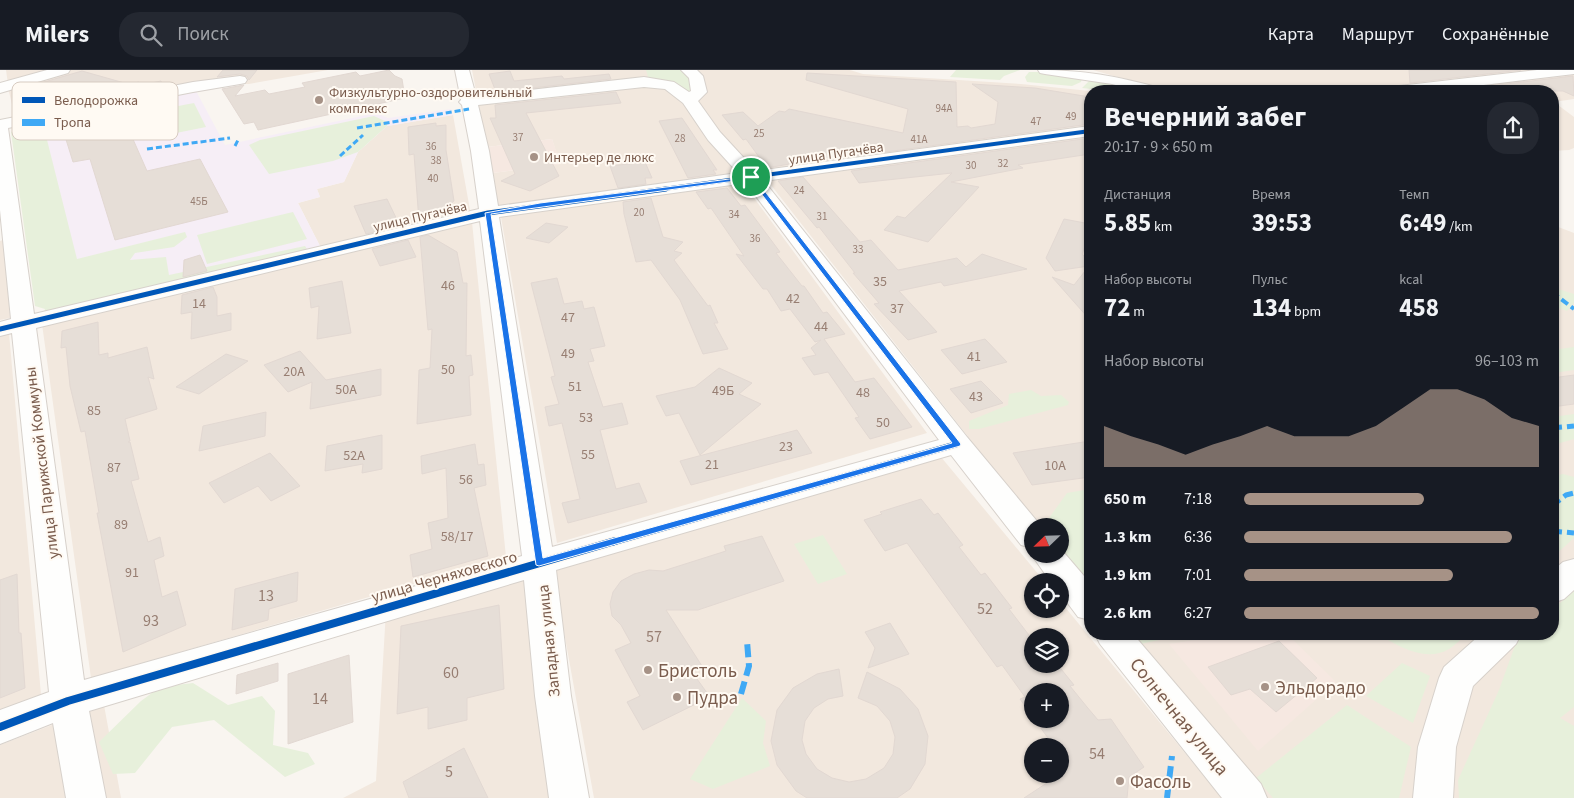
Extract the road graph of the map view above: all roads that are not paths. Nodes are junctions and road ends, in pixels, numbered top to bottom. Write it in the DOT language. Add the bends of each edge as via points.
graph roads {
  1 [pos="63,70"];
  2 [pos="462,70"];
  3 [pos="688,70"];
  4 [pos="1045,70"];
  5 [pos="1574,70"];
  6 [pos="1411,73"];
  7 [pos="643,76"];
  8 [pos="240,80"];
  9 [pos="21,82"];
  10 [pos="1132,85"];
  11 [pos="1438,85"];
  12 [pos="1474,85"];
  13 [pos="178,90"];
  14 [pos="689,100"];
  15 [pos="467,102"];
  16 [pos="0,126"];
  17 [pos="1084,132"];
  18 [pos="751,177"];
  19 [pos="488,213"];
  20 [pos="12,326"];
  21 [pos="957,444"];
  22 [pos="1024,526"];
  23 [pos="539,563"];
  24 [pos="1054,563"];
  25 [pos="1574,571"];
  26 [pos="1559,584"];
  27 [pos="1084,599"];
  28 [pos="1117,640"];
  29 [pos="1498,640"];
  30 [pos="68,701"];
  31 [pos="0,727"];
  32 [pos="86,798"];
  33 [pos="569,798"];
  34 [pos="1247,798"];
  35 [pos="1433,798"];
  1 -- 9 [label="street"];
  2 -- 15 [label="street, Западная улица"];
  3 -- 14 [label="street" via="696,76 700,92"];
  4 -- 10 [label="street"];
  5 -- 12 [label="street"];
  6 -- 11 [label="street"];
  7 -- 14 [label="street" via="669,85"];
  7 -- 15 [label="street"];
  8 -- 13 [label="street"];
  14 -- 18 [label="street" via="714,136"];
  15 -- 19 [label="street, Западная улица" via="480,151"];
  16 -- 20 [label="street, улица Парижской Коммуны"];
  17 -- 18 [label="street, улица Пугачёва"];
  18 -- 19 [label="street, улица Пугачёва"];
  18 -- 21 [label="street"];
  19 -- 20 [label="street, улица Пугачёва"];
  19 -- 23 [label="street, Западная улица"];
  20 -- 30 [label="street, улица Парижской Коммуны"];
  21 -- 22 [label="street"];
  21 -- 23 [label="street, улица Черняховского"];
  23 -- 30 [label="street, улица Черняховского"];
  23 -- 33 [label="street, Западная улица" via="553,696"];
  24 -- 27 [label="street"];
  25 -- 26 [label="street"];
  28 -- 34 [label="street, Солнечная улица"];
  29 -- 35 [label="street" via="1457,678 1437,747"];
  30 -- 31 [label="street, улица Черняховского"];
  30 -- 32 [label="street, улица Парижской Коммуны"];
}
